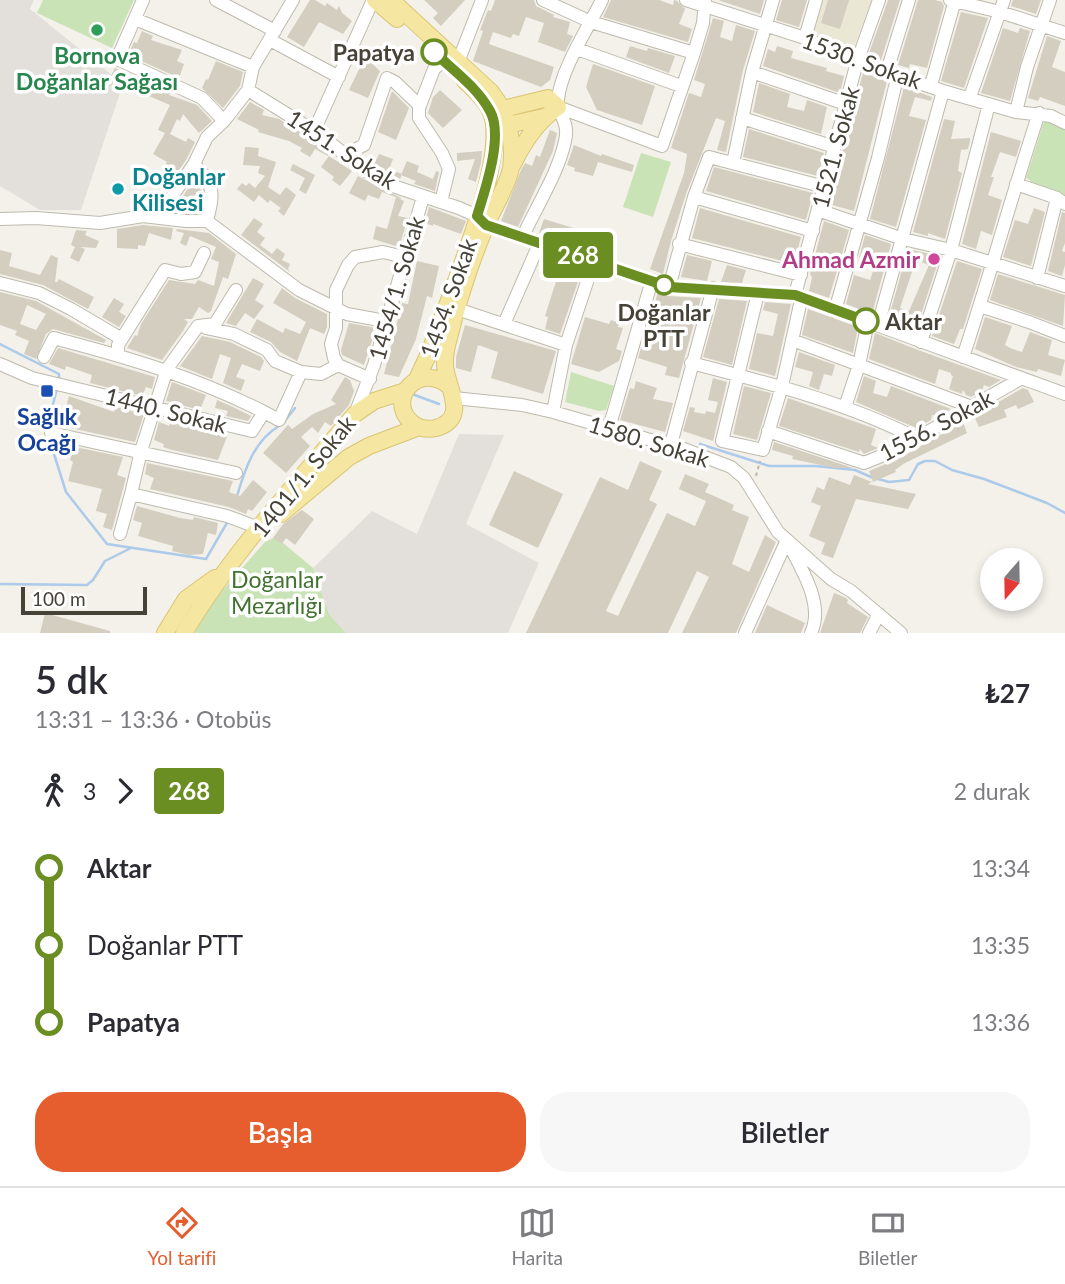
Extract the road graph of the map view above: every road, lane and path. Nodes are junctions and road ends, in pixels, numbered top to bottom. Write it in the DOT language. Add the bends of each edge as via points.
graph roads {
  1 [pos="143,0"];
  2 [pos="216,0"];
  3 [pos="293,0"];
  4 [pos="374,0"];
  5 [pos="482,0"];
  6 [pos="543,0"];
  7 [pos="603,0"];
  8 [pos="686,0"];
  9 [pos="773,0"];
  10 [pos="816,0"];
  11 [pos="880,0"];
  12 [pos="909,0"];
  13 [pos="953,0"];
  14 [pos="1050,0"];
  15 [pos="397,2"];
  16 [pos="704,2"];
  17 [pos="1002,6"];
  18 [pos="135,19"];
  19 [pos="591,22"];
  20 [pos="1041,25"];
  21 [pos="766,26"];
  22 [pos="1065,33"];
  23 [pos="272,36"];
  24 [pos="805,38"];
  25 [pos="577,50"];
  26 [pos="694,52"];
  27 [pos="450,61"];
  28 [pos="857,62"];
  29 [pos="253,67"];
  30 [pos="752,72"];
  31 [pos="893,72"];
  32 [pos="339,77"];
  33 [pos="681,86"];
  34 [pos="937,88"];
  35 [pos="248,90"];
  36 [pos="970,97"];
  37 [pos="846,104"];
  38 [pos="989,104"];
  39 [pos="420,106"];
  40 [pos="558,107"];
  41 [pos="1016,112"];
  42 [pos="1039,113"];
  43 [pos="544,117"];
  44 [pos="499,118"];
  45 [pos="742,118"];
  46 [pos="225,121"];
  47 [pos="1065,123"];
  48 [pos="314,131"];
  49 [pos="835,147"];
  50 [pos="352,160"];
  51 [pos="733,163"];
  52 [pos="194,164"];
  53 [pos="511,169"];
  54 [pos="1016,184"];
  55 [pos="825,187"];
  56 [pos="423,197"];
  57 [pos="694,197"];
  58 [pos="1061,201"];
  59 [pos="441,202"];
  60 [pos="818,210"];
  61 [pos="164,217"];
  62 [pos="0,219"];
  63 [pos="482,220"];
  64 [pos="207,221"];
  65 [pos="860,223"];
  66 [pos="813,231"];
  67 [pos="523,236"];
  68 [pos="903,239"];
  69 [pos="540,242"];
  70 [pos="679,244"];
  71 [pos="951,250"];
  72 [pos="204,253"];
  73 [pos="404,257"];
  74 [pos="594,261"];
  75 [pos="994,264"];
  76 [pos="801,275"];
  77 [pos="1037,278"];
  78 [pos="652,280"];
  79 [pos="0,283"];
  80 [pos="1065,286"];
  81 [pos="669,287"];
  82 [pos="713,288"];
  83 [pos="236,290"];
  84 [pos="758,293"];
  85 [pos="795,295"];
  86 [pos="335,306"];
  87 [pos="980,306"];
  88 [pos="457,309"];
  89 [pos="835,310"];
  90 [pos="385,321"];
  91 [pos="504,324"];
  92 [pos="873,324"];
  93 [pos="198,326"];
  94 [pos="1065,337"];
  95 [pos="121,338"];
  96 [pos="792,340"];
  97 [pos="921,342"];
  98 [pos="566,345"];
  99 [pos="118,356"];
  100 [pos="44,357"];
  101 [pos="963,357"];
  102 [pos="691,363"];
  103 [pos="0,365"];
  104 [pos="338,365"];
  105 [pos="859,365"];
  106 [pos="167,369"];
  107 [pos="301,372"];
  108 [pos="737,374"];
  109 [pos="1022,378"];
  110 [pos="370,379"];
  111 [pos="417,379"];
  112 [pos="782,386"];
  113 [pos="405,391"];
  114 [pos="452,392"];
  115 [pos="1065,394"];
  116 [pos="154,406"];
  117 [pos="845,407"];
  118 [pos="972,407"];
  119 [pos="264,412"];
  120 [pos="553,412"];
  121 [pos="355,414"];
  122 [pos="419,427"];
  123 [pos="609,428"];
  124 [pos="768,431"];
  125 [pos="51,433"];
  126 [pos="916,438"];
  127 [pos="671,444"];
  128 [pos="141,451"];
  129 [pos="761,456"];
  130 [pos="758,468"];
  131 [pos="236,472"];
  132 [pos="131,495"];
  133 [pos="259,528"];
  134 [pos="120,534"];
  135 [pos="787,540"];
  136 [pos="229,568"];
  137 [pos="879,614"];
  138 [pos="164,633"];
  139 [pos="184,633"];
  140 [pos="745,633"];
  141 [pos="811,633"];
  142 [pos="869,633"];
  143 [pos="901,633"];
  1 -- 18 [label="street"];
  2 -- 23 [label="street"];
  3 -- 23 [label="street"];
  4 -- 27 [label="main road"];
  4 -- 32 [label="street"];
  5 -- 27 [label="street"];
  6 -- 19 [label="street"];
  7 -- 19 [label="street"];
  8 -- 16 [label="street, 1530. Sokak"];
  9 -- 21 [label="street"];
  10 -- 24 [label="street"];
  11 -- 28 [label="street, 1521. Sokak"];
  12 -- 31 [label="street"];
  13 -- 17 [label="street"];
  13 -- 34 [label="street"];
  14 -- 20 [label="street"];
  15 -- 27 [label="main road"];
  16 -- 21 [label="street, 1530. Sokak"];
  16 -- 26 [label="street"];
  17 -- 20 [label="street"];
  17 -- 36 [label="street"];
  18 -- 29 [label="street"];
  18 -- 46 [label="street" via="117,59 202,98"];
  19 -- 25 [label="street"];
  19 -- 26 [label="street"];
  20 -- 22 [label="street"];
  20 -- 41 [label="street"];
  21 -- 24 [label="street, 1530. Sokak"];
  21 -- 30 [label="street"];
  23 -- 29 [label="street"];
  23 -- 32 [label="street"];
  24 -- 28 [label="street, 1530. Sokak"];
  25 -- 33 [label="street"];
  25 -- 40 [label="street"];
  26 -- 33 [label="street"];
  27 -- 39 [label="street" via="435,69"];
  27 -- 44 [label="main road" via="491,92"];
  28 -- 31 [label="street, 1530. Sokak"];
  28 -- 37 [label="street, 1521. Sokak"];
  29 -- 35 [label="street"];
  30 -- 37 [label="street"];
  30 -- 45 [label="street"];
  31 -- 34 [label="street, 1530. Sokak"];
  31 -- 65 [label="street"];
  32 -- 48 [label="street"];
  33 -- 40 [label="street" via="662,146"];
  34 -- 36 [label="street, 1530. Sokak"];
  34 -- 68 [label="street"];
  35 -- 46 [label="street"];
  35 -- 48 [label="street, 1451. Sokak"];
  36 -- 38 [label="street, 1530. Sokak"];
  37 -- 49 [label="street, 1521. Sokak"];
  38 -- 41 [label="street, 1530. Sokak"];
  38 -- 71 [label="street"];
  39 -- 50 [label="street" via="387,78 364,145"];
  39 -- 59 [label="street" via="419,118 449,169"];
  40 -- 43 [label="main road"];
  40 -- 44 [label="main road" via="548,98"];
  40 -- 67 [label="street" via="567,123 565,141"];
  41 -- 42 [label="street, 1530. Sokak"];
  42 -- 47 [label="street, 1530. Sokak"];
  42 -- 54 [label="street"];
  43 -- 44 [label="main road"];
  43 -- 53 [label="main road"];
  44 -- 53 [label="main road"];
  44 -- 63 [label="main road"];
  45 -- 49 [label="street"];
  45 -- 51 [label="street"];
  46 -- 52 [label="street" via="207,137"];
  48 -- 50 [label="street, 1451. Sokak"];
  49 -- 55 [label="street, 1521. Sokak"];
  50 -- 56 [label="street, 1451. Sokak" via="396,187"];
  51 -- 55 [label="street"];
  51 -- 57 [label="street" via="709,157"];
  52 -- 61 [label="street"];
  52 -- 64 [label="street" via="213,190"];
  53 -- 63 [label="main road"];
  54 -- 58 [label="street"];
  54 -- 75 [label="street"];
  55 -- 60 [label="street, 1521. Sokak"];
  56 -- 59 [label="street, 1451. Sokak"];
  56 -- 73 [label="street, 1454/1. Sokak"];
  57 -- 66 [label="street"];
  57 -- 70 [label="street"];
  58 -- 77 [label="street"];
  59 -- 63 [label="street, 1451. Sokak"];
  60 -- 65 [label="street"];
  60 -- 66 [label="street, 1521. Sokak"];
  61 -- 62 [label="street" via="100,223"];
  61 -- 64 [label="street"];
  63 -- 67 [label="street, 1451. Sokak"];
  63 -- 88 [label="main road"];
  63 -- 111 [label="main road, 1454. Sokak"];
  64 -- 86 [label="street" via="299,290"];
  65 -- 68 [label="street"];
  65 -- 89 [label="street"];
  66 -- 76 [label="street, 1521. Sokak"];
  67 -- 69 [label="street, 1451. Sokak"];
  68 -- 71 [label="street"];
  68 -- 92 [label="street"];
  69 -- 74 [label="street, 1451. Sokak"];
  69 -- 91 [label="street"];
  70 -- 76 [label="street"];
  70 -- 81 [label="street"];
  71 -- 75 [label="street"];
  71 -- 97 [label="street"];
  72 -- 95 [label="street" via="195,272 165,270"];
  73 -- 86 [label="street" via="383,252 355,257 336,290"];
  73 -- 90 [label="street, 1454/1. Sokak"];
  74 -- 78 [label="street, 1451. Sokak"];
  74 -- 98 [label="street"];
  75 -- 77 [label="street"];
  75 -- 87 [label="street"];
  76 -- 85 [label="street, 1521. Sokak"];
  77 -- 80 [label="street"];
  78 -- 81 [label="street, 1451. Sokak"];
  78 -- 123 [label="street"];
  79 -- 95 [label="street" via="39,293"];
  81 -- 82 [label="street, 1451. Sokak"];
  82 -- 84 [label="street, 1451. Sokak"];
  82 -- 102 [label="street"];
  83 -- 93 [label="street" via="215,324"];
  84 -- 85 [label="street, 1451. Sokak"];
  84 -- 108 [label="street"];
  85 -- 89 [label="street, 1451. Sokak"];
  85 -- 96 [label="street, 1521. Sokak" via="801,304"];
  86 -- 90 [label="street"];
  86 -- 104 [label="street" via="331,344"];
  87 -- 94 [label="street"];
  87 -- 101 [label="street"];
  88 -- 91 [label="street"];
  88 -- 114 [label="main road" via="444,361"];
  89 -- 92 [label="street, 1451. Sokak"];
  90 -- 110 [label="street, 1454/1. Sokak"];
  91 -- 98 [label="street"];
  92 -- 97 [label="street, 1451. Sokak"];
  92 -- 105 [label="street"];
  93 -- 106 [label="street"];
  93 -- 107 [label="street" via="234,334"];
  95 -- 99 [label="street"];
  96 -- 105 [label="street"];
  96 -- 112 [label="street, 1521. Sokak"];
  97 -- 101 [label="street, 1451. Sokak"];
  98 -- 120 [label="street"];
  99 -- 100 [label="street" via="54,338"];
  99 -- 106 [label="street"];
  101 -- 109 [label="street, 1451. Sokak"];
  102 -- 108 [label="street"];
  102 -- 127 [label="street"];
  103 -- 116 [label="street, 1440. Sokak" via="32,378"];
  104 -- 107 [label="street" via="321,374"];
  104 -- 110 [label="street"];
  105 -- 117 [label="street"];
  105 -- 118 [label="street"];
  106 -- 116 [label="street"];
  106 -- 119 [label="street"];
  107 -- 119 [label="street, 1440. Sokak" via="279,420"];
  108 -- 112 [label="street"];
  108 -- 124 [label="street" via="722,441 763,450"];
  109 -- 115 [label="street, 1451. Sokak"];
  109 -- 118 [label="street, 1556. Sokak"];
  110 -- 121 [label="street, 1401/1. Sokak"];
  111 -- 113 [label="main road"];
  111 -- 114 [label="main road" via="434,377"];
  112 -- 117 [label="street"];
  112 -- 124 [label="street, 1521. Sokak"];
  113 -- 121 [label="main road" via="374,401"];
  113 -- 122 [label="main road" via="406,416"];
  114 -- 120 [label="street, 1580. Sokak"];
  114 -- 122 [label="main road" via="454,410 444,424"];
  116 -- 119 [label="street, 1440. Sokak" via="252,431"];
  116 -- 128 [label="street"];
  117 -- 126 [label="street"];
  118 -- 126 [label="street, 1556. Sokak"];
  120 -- 123 [label="street, 1580. Sokak"];
  121 -- 133 [label="main road, 1401/1. Sokak"];
  122 -- 133 [label="main road" via="349,457"];
  123 -- 127 [label="street, 1580. Sokak"];
  124 -- 126 [label="street, 1556. Sokak" via="864,463"];
  125 -- 128 [label="street"];
  127 -- 135 [label="street, 1580. Sokak" via="732,467"];
  128 -- 131 [label="street"];
  128 -- 132 [label="street"];
  129 -- 130 [label="path"];
  132 -- 133 [label="street" via="227,516"];
  132 -- 134 [label="street"];
  133 -- 136 [label="main road, 1401/1. Sokak"];
  135 -- 137 [label="street, 1580. Sokak"];
  135 -- 140 [label="street"];
  135 -- 141 [label="street" via="814,600 817,618"];
  136 -- 138 [label="main road, 1401/1. Sokak" via="186,599"];
  136 -- 139 [label="main road, 1401/1. Sokak"];
  137 -- 142 [label="street"];
  137 -- 143 [label="street, 1580. Sokak"];
}
